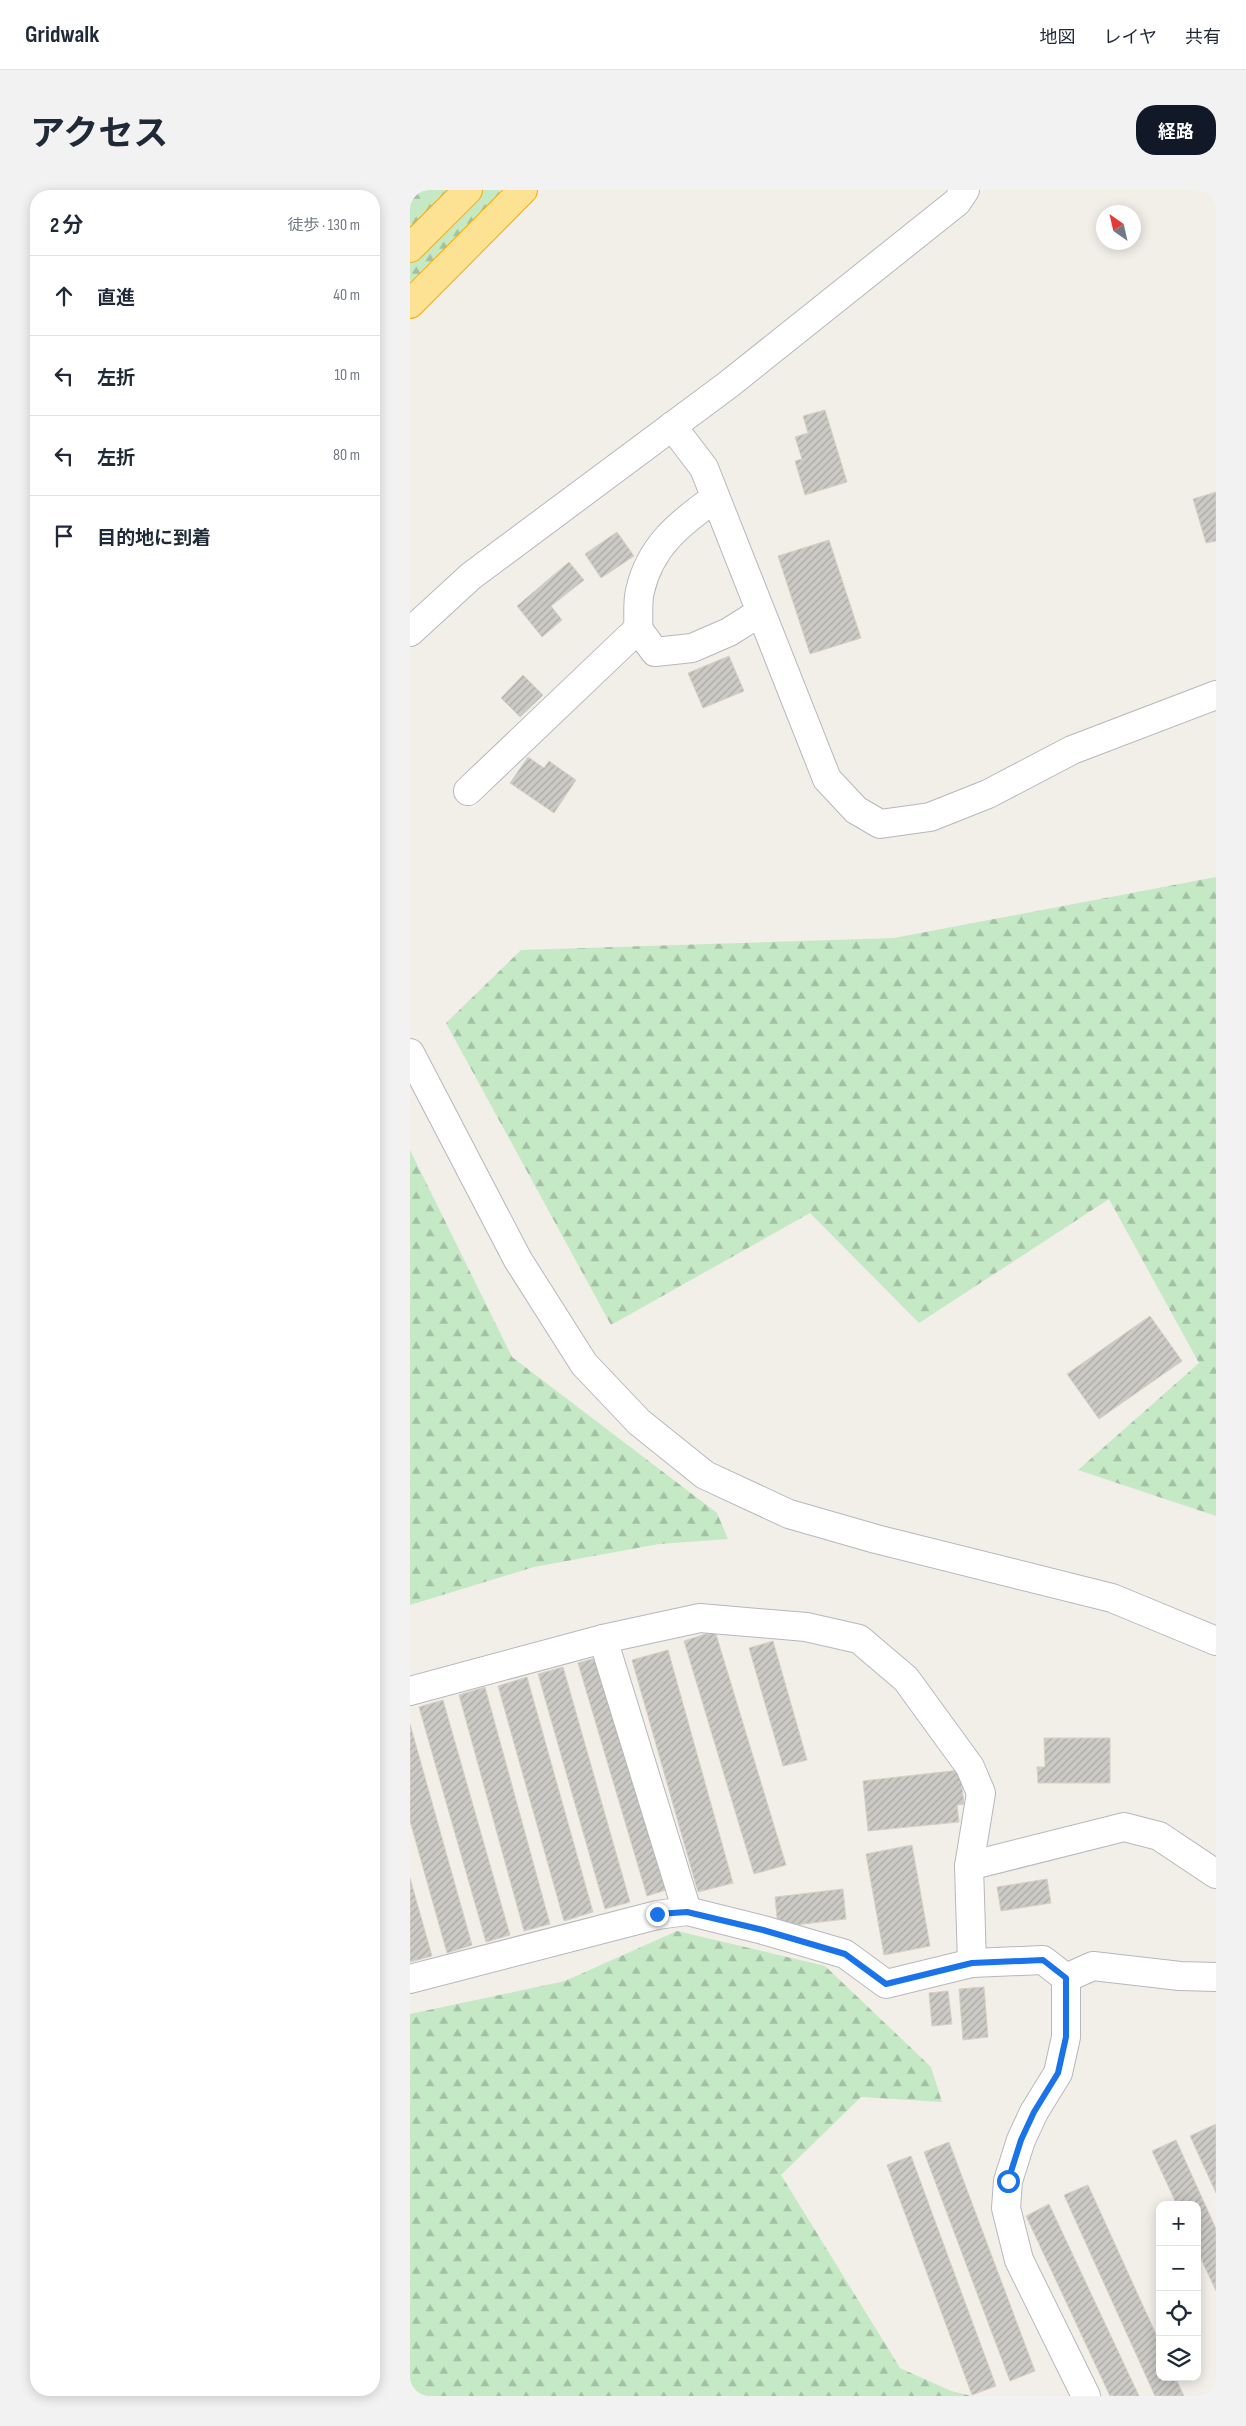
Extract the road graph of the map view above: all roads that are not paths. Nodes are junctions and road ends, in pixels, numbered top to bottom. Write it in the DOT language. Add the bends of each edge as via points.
graph roads {
  1 [pos="468,190"];
  2 [pos="523,190"];
  3 [pos="965,190"];
  4 [pos="410,248"];
  5 [pos="410,304"];
  6 [pos="672,426"];
  7 [pos="715,498"];
  8 [pos="759,613"];
  9 [pos="638,629"];
  10 [pos="410,632"];
  11 [pos="1216,695"];
  12 [pos="468,791"];
  13 [pos="410,1054"];
  14 [pos="602,1639"];
  15 [pos="1216,1641"];
  16 [pos="410,1691"];
  17 [pos="968,1866"];
  18 [pos="1216,1874"];
  19 [pos="687,1912"];
  20 [pos="972,1963"];
  21 [pos="1216,1977"];
  22 [pos="1066,1978"];
  23 [pos="410,1979"];
  24 [pos="1086,2396"];
  1 -- 4 [label="highway"];
  2 -- 5 [label="highway"];
  3 -- 6 [label="street" via="956,202 874,269"];
  6 -- 7 [label="street" via="704,468"];
  6 -- 10 [label="street" via="471,576"];
  7 -- 8 [label="street"];
  7 -- 9 [label="street" via="685,520 657,549 640,591"];
  8 -- 9 [label="street" via="729,632 692,648 655,652"];
  8 -- 11 [label="street" via="826,779 856,810 880,824 930,817 988,794 1072,750"];
  9 -- 12 [label="street"];
  13 -- 15 [label="street" via="518,1260 584,1364 639,1422 705,1475 789,1514 1112,1598"];
  14 -- 16 [label="street"];
  14 -- 17 [label="street" via="700,1618 806,1627 859,1639 906,1678 970,1767 982,1793"];
  14 -- 19 [label="street"];
  17 -- 18 [label="street" via="1124,1827 1158,1836"];
  17 -- 20 [label="street"];
  19 -- 20 [label="street" via="845,1954 886,1984"];
  19 -- 23 [label="street" via="657,1914"];
  20 -- 22 [label="street" via="1043,1960"];
  21 -- 22 [label="street" via="1093,1966"];
  22 -- 24 [label="street" via="1066,2037 1058,2073 1021,2140 1008,2181 1006,2208 1020,2260"];
}
